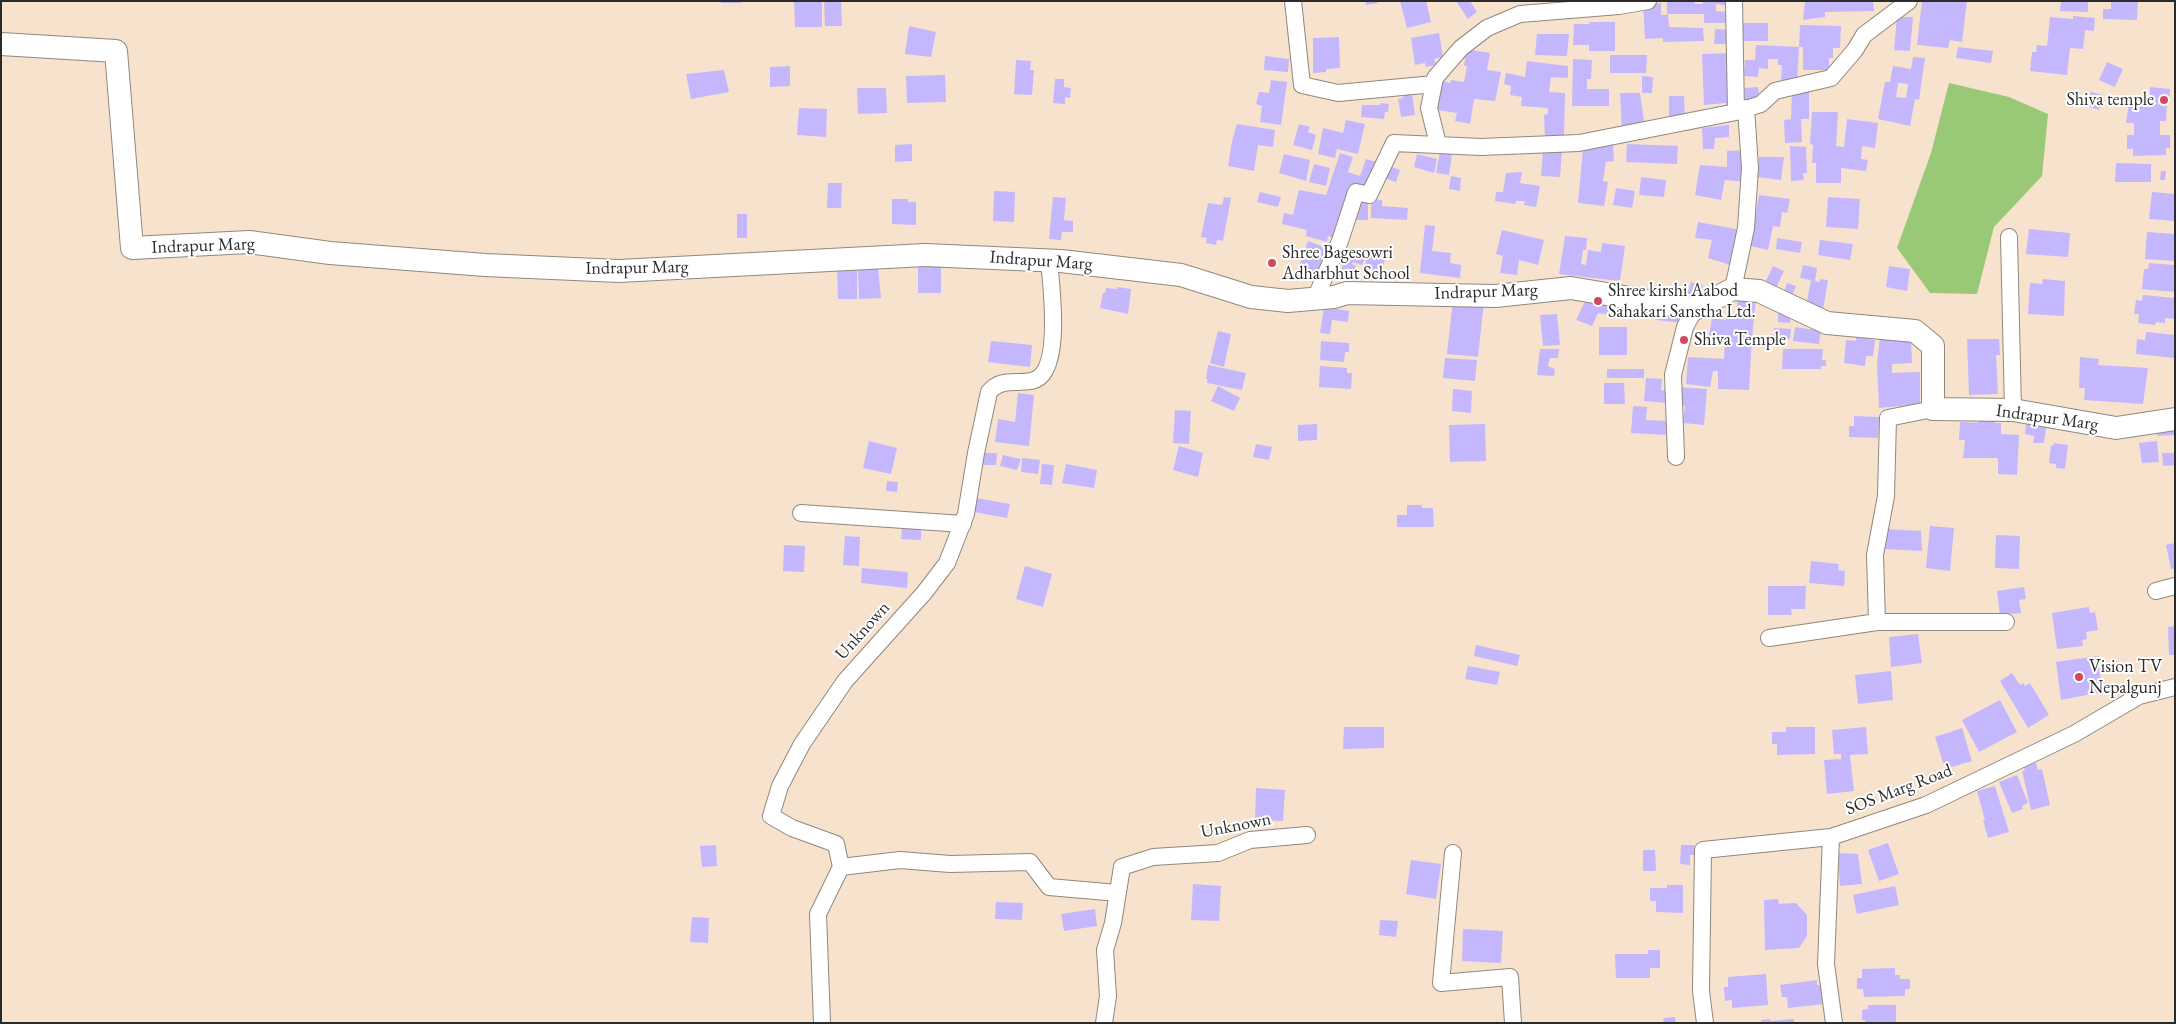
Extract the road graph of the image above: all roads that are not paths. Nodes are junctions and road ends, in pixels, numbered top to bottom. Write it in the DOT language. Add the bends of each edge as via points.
graph roads {
  1 [pos="1293,1"];
  2 [pos="1648,1"];
  3 [pos="1734,1"];
  4 [pos="1909,1"];
  5 [pos="1,44"];
  6 [pos="1434,84"];
  7 [pos="1741,110"];
  8 [pos="1438,144"];
  9 [pos="2009,237"];
  10 [pos="1049,260"];
  11 [pos="1733,289"];
  12 [pos="1315,299"];
  13 [pos="1695,309"];
  14 [pos="1933,409"];
  15 [pos="2013,410"];
  16 [pos="2175,419"];
  17 [pos="1676,457"];
  18 [pos="800,513"];
  19 [pos="963,524"];
  20 [pos="2175,586"];
  21 [pos="2156,591"];
  22 [pos="1877,622"];
  23 [pos="2006,622"];
  24 [pos="1769,638"];
  25 [pos="2175,687"];
  26 [pos="1307,835"];
  27 [pos="1831,837"];
  28 [pos="1453,854"];
  29 [pos="841,867"];
  30 [pos="1118,892"];
  31 [pos="822,1023"];
  32 [pos="1104,1023"];
  33 [pos="1513,1023"];
  34 [pos="1705,1023"];
  35 [pos="1834,1023"];
  1 -- 6 [label="street" via="1302,85 1338,93"];
  2 -- 6 [label="street" via="1520,14 1487,28 1461,48 1434,78"];
  3 -- 7 [label="street"];
  4 -- 7 [label="street" via="1864,35 1831,78 1775,91 1761,104"];
  5 -- 10 [label="street, Indrapur Marg" via="116,51 132,248 249,242 330,253 619,271 925,255"];
  6 -- 8 [label="street" via="1429,108"];
  7 -- 8 [label="street" via="1580,143 1481,147"];
  7 -- 11 [label="street" via="1750,168 1746,228"];
  8 -- 12 [label="street" via="1394,143 1369,195 1356,192 1340,241"];
  9 -- 15 [label="street"];
  10 -- 12 [label="street, Indrapur Marg" via="1181,275 1251,297"];
  10 -- 19 [label="street, Unknown" via="1053,346 1047,368 1040,378 1007,381 994,386 989,392"];
  11 -- 13 [label="street"];
  11 -- 14 [label="street" via="1759,290 1827,324 1915,331 1933,346"];
  12 -- 13 [label="street, Indrapur Marg" via="1347,293 1495,296 1571,288"];
  13 -- 17 [label="street" via="1685,327 1673,375"];
  14 -- 15 [label="street, Indrapur Marg"];
  14 -- 22 [label="street" via="1888,418 1886,496 1875,555"];
  15 -- 16 [label="street, Indrapur Marg" via="2116,428"];
  18 -- 19 [label="street"];
  19 -- 29 [label="street, Unknown" via="948,563 845,681 802,744 780,786 771,816 792,828 836,844"];
  20 -- 21 [label="street"];
  22 -- 23 [label="street"];
  22 -- 24 [label="street"];
  25 -- 27 [label="street, SOS Marg Road" via="2139,696 2074,734 1926,805"];
  26 -- 30 [label="street, Unknown" via="1250,840 1218,853 1153,857 1122,867"];
  27 -- 34 [label="street" via="1703,850 1701,991"];
  27 -- 35 [label="street, SOS Marg Road" via="1826,964"];
  28 -- 33 [label="street" via="1441,982 1510,977"];
  29 -- 30 [label="street" via="900,860 950,864 1030,862 1049,887"];
  29 -- 31 [label="street" via="818,914"];
  30 -- 32 [label="street, Unknown" via="1105,950 1108,996"];
}
